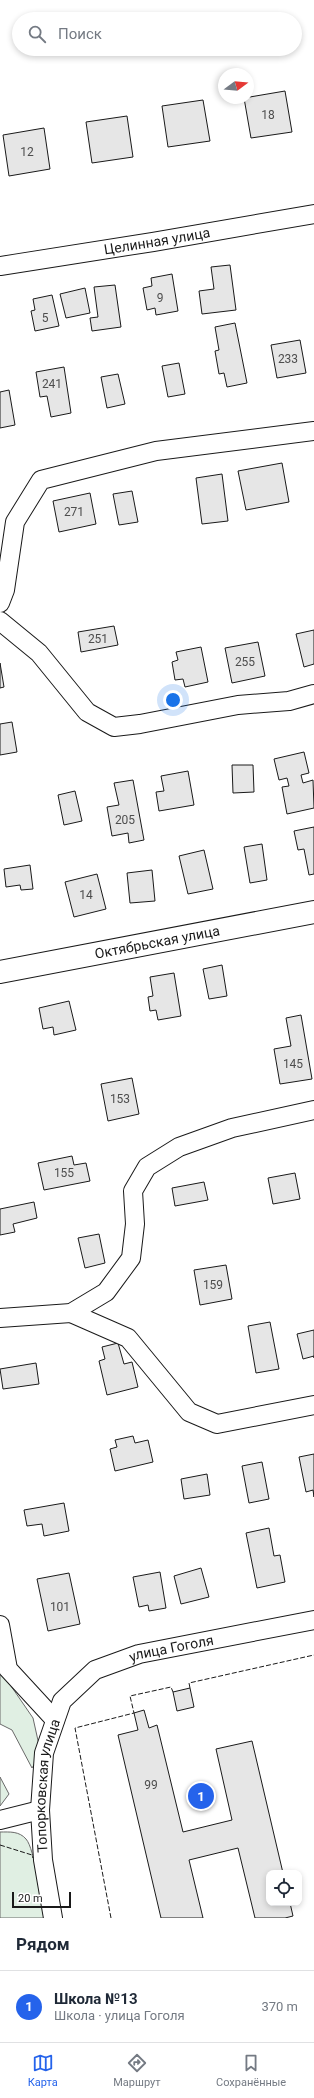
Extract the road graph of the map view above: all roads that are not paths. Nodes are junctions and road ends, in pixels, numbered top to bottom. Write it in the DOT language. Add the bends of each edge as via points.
graph roads {
  1 [pos="314,214"];
  2 [pos="0,266"];
  3 [pos="314,431"];
  4 [pos="0,603"];
  5 [pos="0,621"];
  6 [pos="314,694"];
  7 [pos="314,912"];
  8 [pos="0,972"];
  9 [pos="314,1110"];
  10 [pos="71,1313"];
  11 [pos="0,1318"];
  12 [pos="314,1405"];
  13 [pos="314,1620"];
  14 [pos="0,1625"];
  15 [pos="55,1720"];
  16 [pos="40,1810"];
  17 [pos="0,1820"];
  18 [pos="53,1918"];
  1 -- 2 [label="street, Целинная улица"];
  3 -- 4 [label="street" via="156,451 41,480 15,522 5,590"];
  5 -- 6 [label="street" via="39,653 88,712 114,727 238,705 289,701"];
  7 -- 8 [label="street, Октябрьская улица"];
  9 -- 10 [label="street" via="232,1128 179,1146 147,1167 132,1191 135,1224 131,1258 106,1292"];
  10 -- 11 [label="street"];
  10 -- 12 [label="street" via="128,1338 189,1412 218,1424"];
  13 -- 15 [label="street, улица Гоголя" via="139,1654 95,1670 62,1701"];
  14 -- 15 [label="street, Топорковская улица" via="8,1669"];
  15 -- 16 [label="street, Топорковская улица" via="44,1754"];
  16 -- 17 [label="street"];
  16 -- 18 [label="street, Топорковская улица" via="43,1860"];
}
